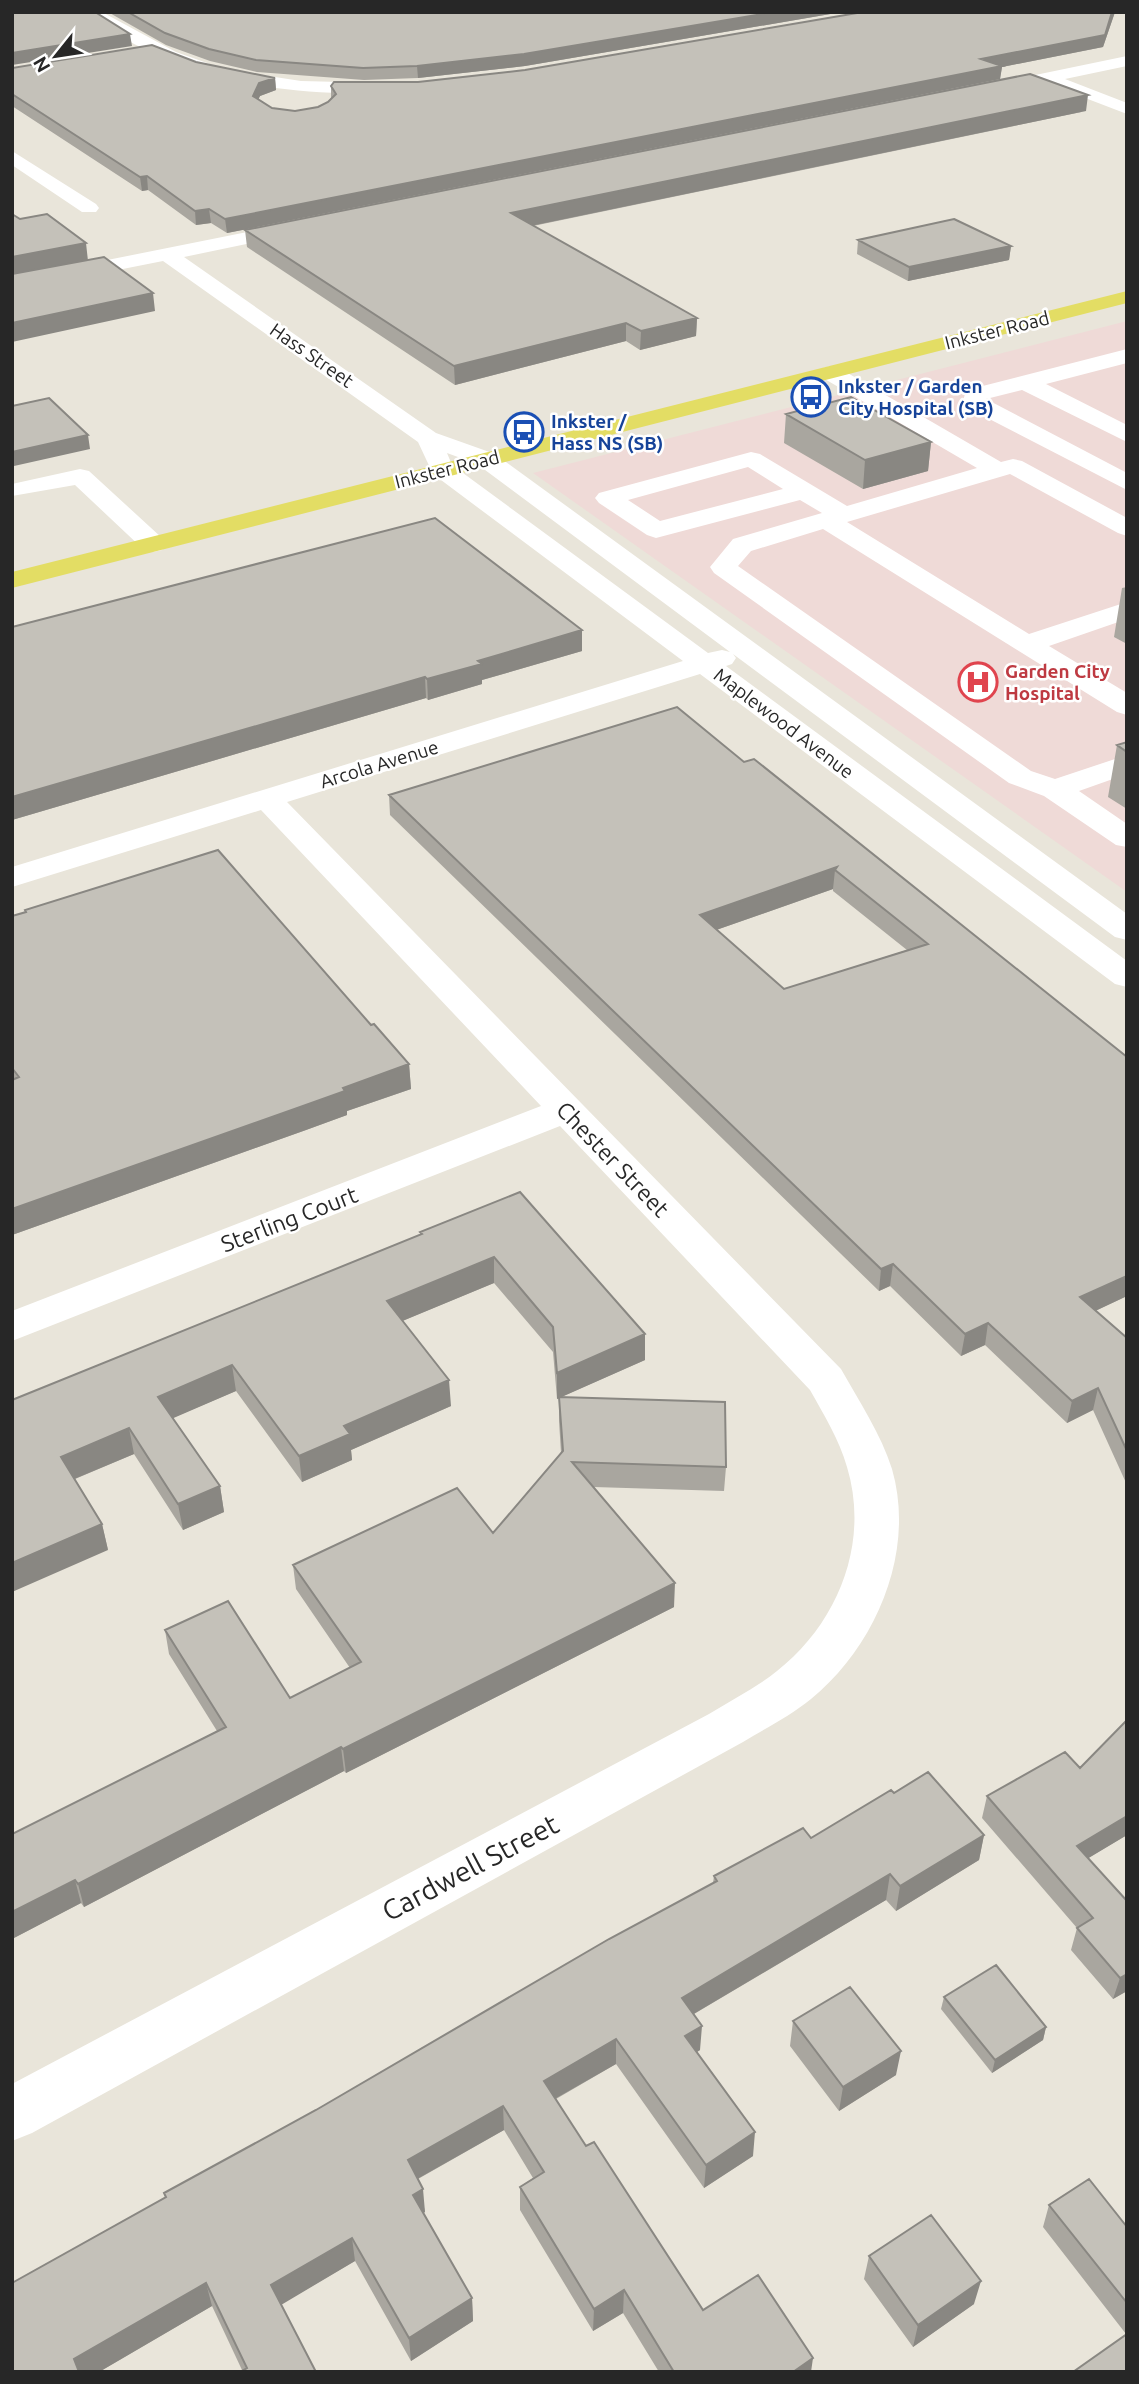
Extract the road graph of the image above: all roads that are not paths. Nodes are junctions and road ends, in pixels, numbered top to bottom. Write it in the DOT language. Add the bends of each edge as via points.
graph roads {
  1 [pos="90,12"];
  2 [pos="155,49"];
  3 [pos="133,53"];
  4 [pos="1127,61"];
  5 [pos="1048,78"];
  6 [pos="303,85"];
  7 [pos="329,87"];
  8 [pos="399,87"];
  9 [pos="974,93"];
  10 [pos="272,100"];
  11 [pos="326,106"];
  12 [pos="1127,109"];
  13 [pos="12,156"];
  14 [pos="89,208"];
  15 [pos="320,223"];
  16 [pos="167,254"];
  17 [pos="12,285"];
  18 [pos="1127,297"];
  19 [pos="1127,356"];
  20 [pos="1086,367"];
  21 [pos="831,373"];
  22 [pos="1025,382"];
  23 [pos="1116,382"];
  24 [pos="1127,435"];
  25 [pos="428,438"];
  26 [pos="1056,447"];
  27 [pos="486,459"];
  28 [pos="1006,468"];
  29 [pos="442,469"];
  30 [pos="1127,483"];
  31 [pos="17,490"];
  32 [pos="804,491"];
  33 [pos="835,517"];
  34 [pos="1127,528"];
  35 [pos="153,544"];
  36 [pos="12,580"];
  37 [pos="1127,610"];
  38 [pos="816,632"];
  39 [pos="1026,644"];
  40 [pos="746,650"];
  41 [pos="704,663"];
  42 [pos="1127,706"];
  43 [pos="1127,764"];
  44 [pos="1055,789"];
  45 [pos="266,798"];
  46 [pos="1127,838"];
  47 [pos="12,877"];
  48 [pos="1099,910"];
  49 [pos="1059,926"];
  50 [pos="1127,930"];
  51 [pos="1127,977"];
  52 [pos="566,1110"];
  53 [pos="12,1327"];
  54 [pos="873,1562"];
  55 [pos="12,2114"];
  1 -- 2 [label="street"];
  2 -- 3 [label="street"];
  2 -- 6 [label="street" via="221,72"];
  4 -- 5 [label="street"];
  5 -- 9 [label="street"];
  5 -- 12 [label="street"];
  6 -- 7 [label="street"];
  6 -- 10 [label="street"];
  7 -- 8 [label="street"];
  7 -- 11 [label="street" via="320,99"];
  13 -- 14 [label="street"];
  15 -- 16 [label="street"];
  16 -- 17 [label="street"];
  16 -- 25 [label="street, Hass Street"];
  18 -- 21 [label="main road, Inkster Road"];
  19 -- 20 [label="street"];
  20 -- 22 [label="street"];
  20 -- 23 [label="street"];
  21 -- 27 [label="main road, Inkster Road"];
  21 -- 28 [label="street"];
  22 -- 24 [label="street"];
  22 -- 26 [label="street" via="975,395 974,402"];
  25 -- 27 [label="street, Hass Street"];
  25 -- 29 [label="street"];
  26 -- 28 [label="street"];
  26 -- 30 [label="street"];
  27 -- 29 [label="main road, Inkster Road"];
  27 -- 40 [label="street, Maplewood Avenue"];
  28 -- 33 [label="street"];
  28 -- 34 [label="street"];
  29 -- 35 [label="main road, Inkster Road"];
  29 -- 41 [label="street, Maplewood Avenue"];
  31 -- 35 [label="street" via="80,476"];
  32 -- 32 [label="street" via="751,459 608,498 656,530"];
  32 -- 33 [label="street"];
  33 -- 38 [label="street" via="742,545 723,567"];
  33 -- 39 [label="street"];
  35 -- 36 [label="main road, Inkster Road"];
  37 -- 39 [label="street"];
  38 -- 40 [label="street, Arcola Avenue"];
  38 -- 44 [label="street" via="1020,777"];
  39 -- 42 [label="street"];
  40 -- 41 [label="street, Arcola Avenue"];
  40 -- 48 [label="street, Maplewood Avenue"];
  41 -- 45 [label="street, Arcola Avenue"];
  41 -- 49 [label="street, Maplewood Avenue"];
  43 -- 44 [label="street"];
  44 -- 46 [label="street"];
  45 -- 47 [label="street, Arcola Avenue"];
  45 -- 52 [label="street, Chester Street"];
  48 -- 49 [label="street"];
  48 -- 50 [label="street, Maplewood Avenue"];
  49 -- 51 [label="street, Maplewood Avenue"];
  52 -- 53 [label="street, Sterling Court"];
  52 -- 54 [label="street, Chester Street" via="825,1380 858,1438 873,1480 878,1525"];
  54 -- 55 [label="street, Cardwell Street" via="854,1616 823,1658 782,1693 726,1728"];
}
